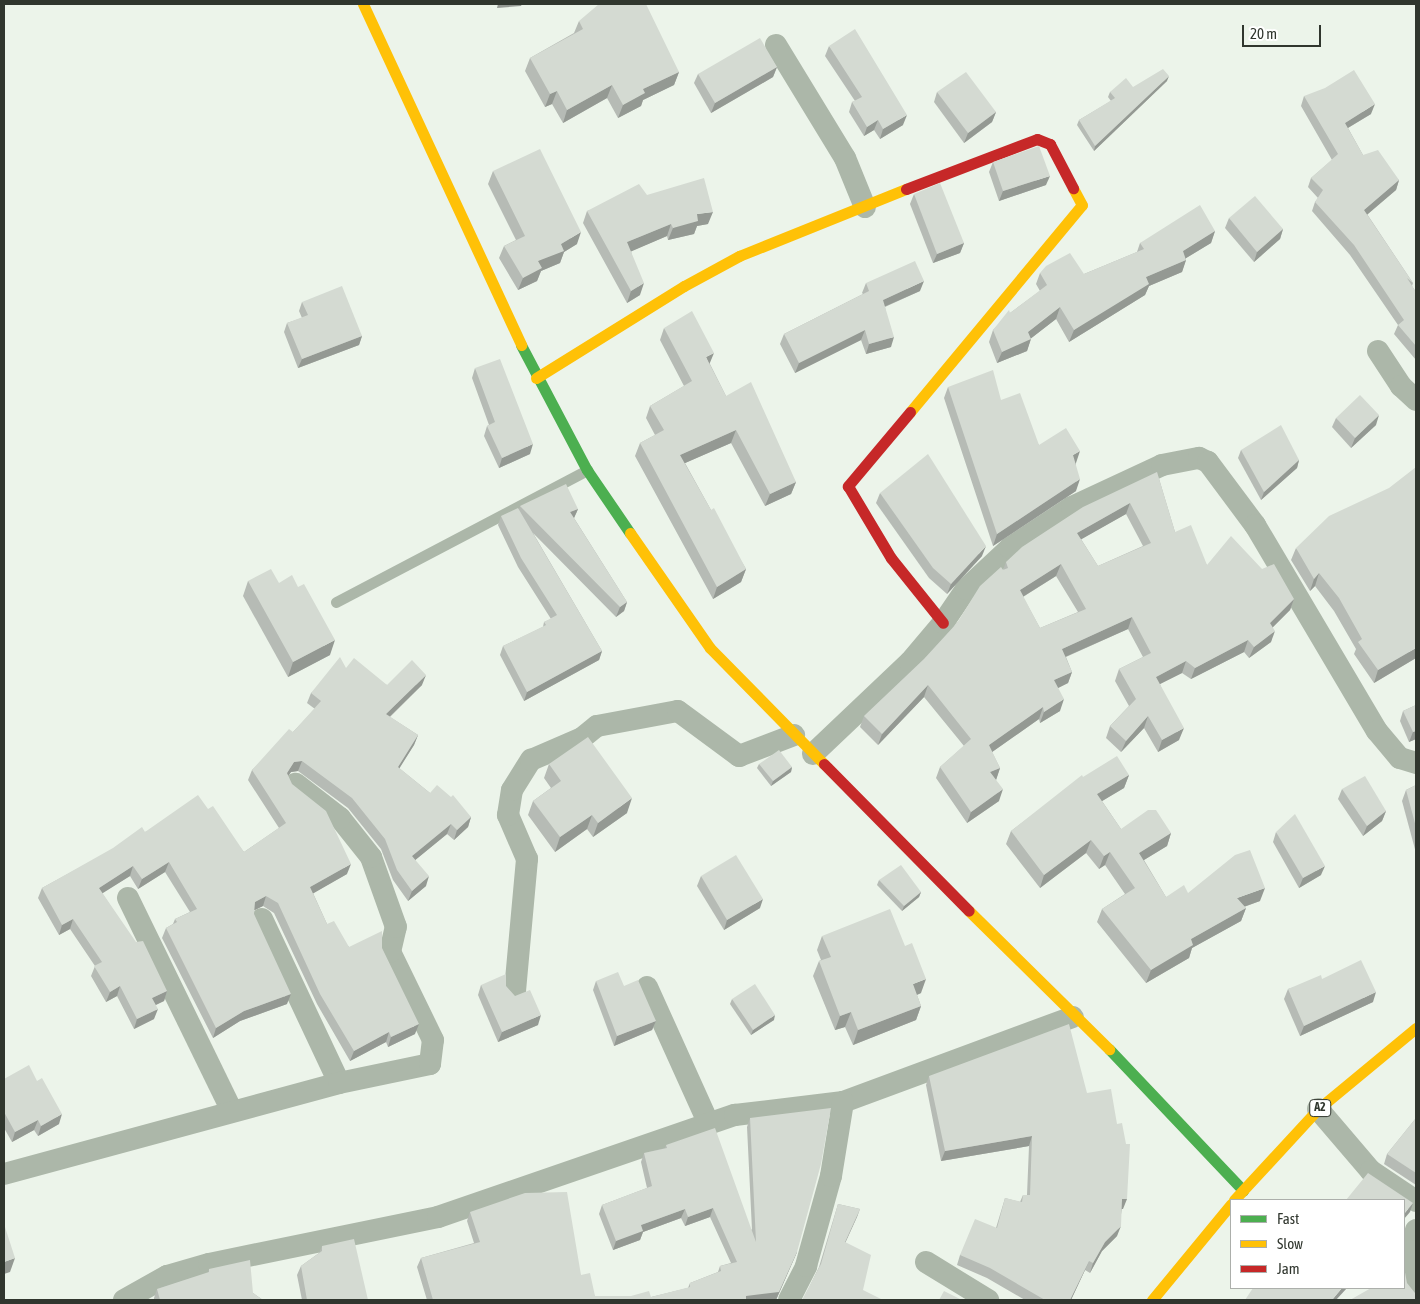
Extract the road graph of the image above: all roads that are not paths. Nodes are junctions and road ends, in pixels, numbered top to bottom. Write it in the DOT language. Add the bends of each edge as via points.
graph roads {
  1 [pos="363,4"];
  2 [pos="776,45"];
  3 [pos="865,207"];
  4 [pos="1378,350"];
  5 [pos="536,378"];
  6 [pos="1416,400"];
  7 [pos="587,470"];
  8 [pos="336,602"];
  9 [pos="943,623"];
  10 [pos="794,735"];
  11 [pos="813,754"];
  12 [pos="1416,763"];
  13 [pos="296,784"];
  14 [pos="128,898"];
  15 [pos="262,919"];
  16 [pos="647,987"];
  17 [pos="515,991"];
  18 [pos="1073,1017"];
  19 [pos="1416,1028"];
  20 [pos="339,1083"];
  21 [pos="843,1102"];
  22 [pos="1318,1109"];
  23 [pos="232,1111"];
  24 [pos="709,1124"];
  25 [pos="4,1174"];
  26 [pos="1243,1190"];
  27 [pos="1235,1199"];
  28 [pos="1416,1201"];
  29 [pos="1230,1205"];
  30 [pos="1416,1230"];
  31 [pos="926,1262"];
  32 [pos="1416,1290"];
  33 [pos="124,1300"];
  34 [pos="789,1300"];
  35 [pos="988,1300"];
  36 [pos="1152,1300"];
  1 -- 5 [label="street"];
  2 -- 3 [label="street" via="845,158"];
  3 -- 5 [label="street" via="739,256 684,286"];
  3 -- 9 [label="street" via="1037,139 1050,144 1082,205 848,486 891,558"];
  4 -- 6 [label="street" via="1401,386"];
  5 -- 7 [label="street"];
  7 -- 8 [label="lane"];
  7 -- 10 [label="street" via="710,648"];
  9 -- 11 [label="street" via="910,662"];
  9 -- 12 [label="street" via="966,589 1010,548 1072,506 1162,465 1199,458 1208,462 1255,525 1377,731 1400,758"];
  10 -- 11 [label="street"];
  10 -- 17 [label="street" via="739,756 678,711 597,726 582,738 531,760 512,790 508,815 527,859"];
  11 -- 18 [label="street"];
  13 -- 20 [label="street" via="340,818 371,857 396,927 390,952 433,1040 430,1064"];
  14 -- 23 [label="street"];
  15 -- 20 [label="street"];
  16 -- 24 [label="street"];
  18 -- 21 [label="street"];
  18 -- 26 [label="street" via="1122,1062"];
  19 -- 22 [label="street, A2"];
  20 -- 23 [label="street"];
  21 -- 24 [label="street" via="735,1115"];
  21 -- 34 [label="street" via="831,1176 806,1266"];
  22 -- 26 [label="street, A2"];
  22 -- 28 [label="street" via="1371,1171"];
  23 -- 25 [label="street"];
  24 -- 33 [label="street" via="438,1217 167,1276"];
  26 -- 27 [label="street, A2"];
  29 -- 36 [label="street"];
  30 -- 32 [label="street" via="1410,1251"];
  31 -- 35 [label="street"];
}
